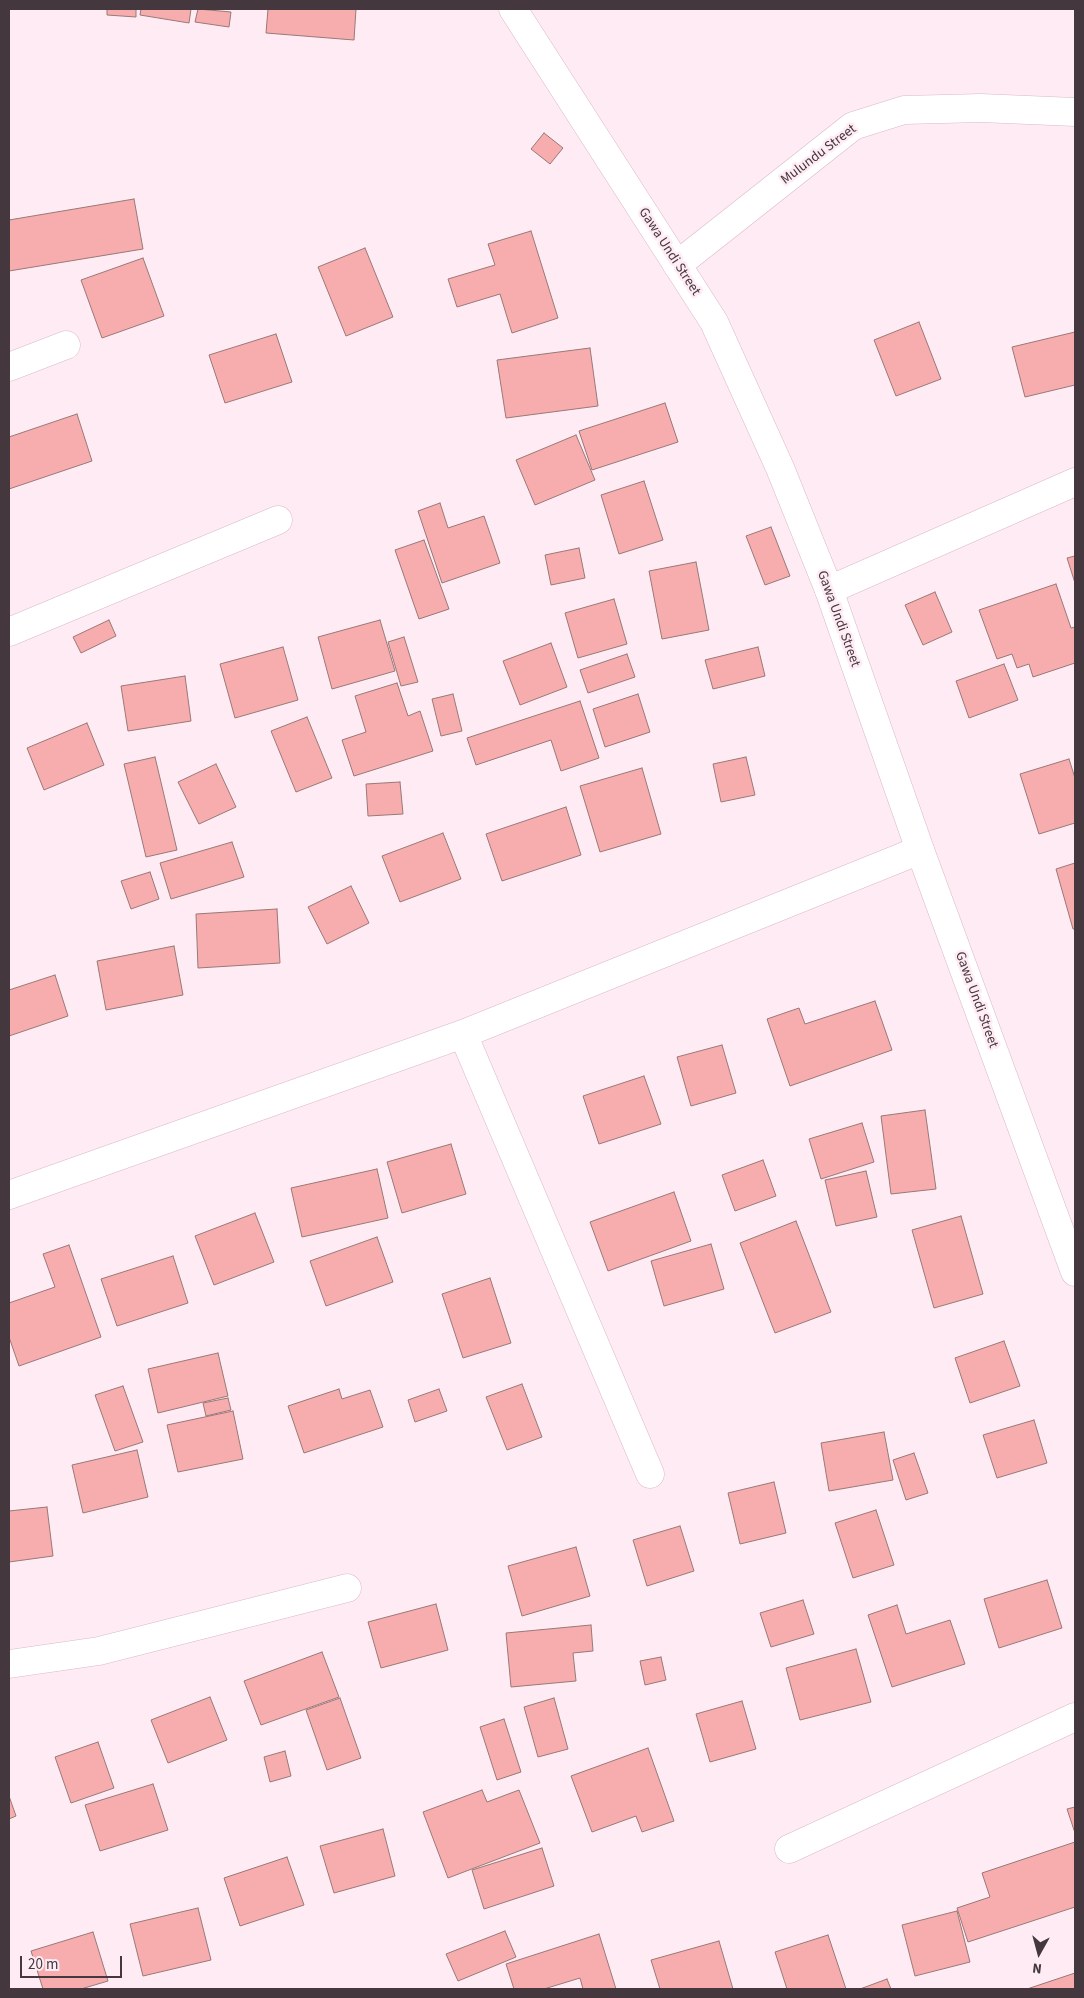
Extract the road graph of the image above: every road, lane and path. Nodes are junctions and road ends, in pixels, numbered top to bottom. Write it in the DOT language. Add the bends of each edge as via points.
graph roads {
  1 [pos="513,9"];
  2 [pos="1075,112"];
  3 [pos="677,266"];
  4 [pos="66,345"];
  5 [pos="9,367"];
  6 [pos="1075,482"];
  7 [pos="278,520"];
  8 [pos="829,590"];
  9 [pos="9,632"];
  10 [pos="920,850"];
  11 [pos="462,1034"];
  12 [pos="9,1196"];
  13 [pos="1069,1236"];
  14 [pos="1075,1272"];
  15 [pos="650,1474"];
  16 [pos="347,1588"];
  17 [pos="9,1664"];
  18 [pos="1075,1717"];
  19 [pos="789,1849"];
  1 -- 3 [label="street, Gawa Undi Street"];
  2 -- 3 [label="street, Mulundu Street" via="981,108 904,110 853,126"];
  3 -- 8 [label="street, Gawa Undi Street" via="714,322 780,468"];
  4 -- 5 [label="street"];
  6 -- 8 [label="street"];
  7 -- 9 [label="street"];
  8 -- 10 [label="street, Gawa Undi Street"];
  10 -- 11 [label="street"];
  10 -- 13 [label="street, Gawa Undi Street"];
  11 -- 12 [label="street"];
  11 -- 15 [label="street"];
  13 -- 14 [label="street, Gawa Undi Street"];
  16 -- 17 [label="street" via="99,1652"];
  18 -- 19 [label="street"];
}
